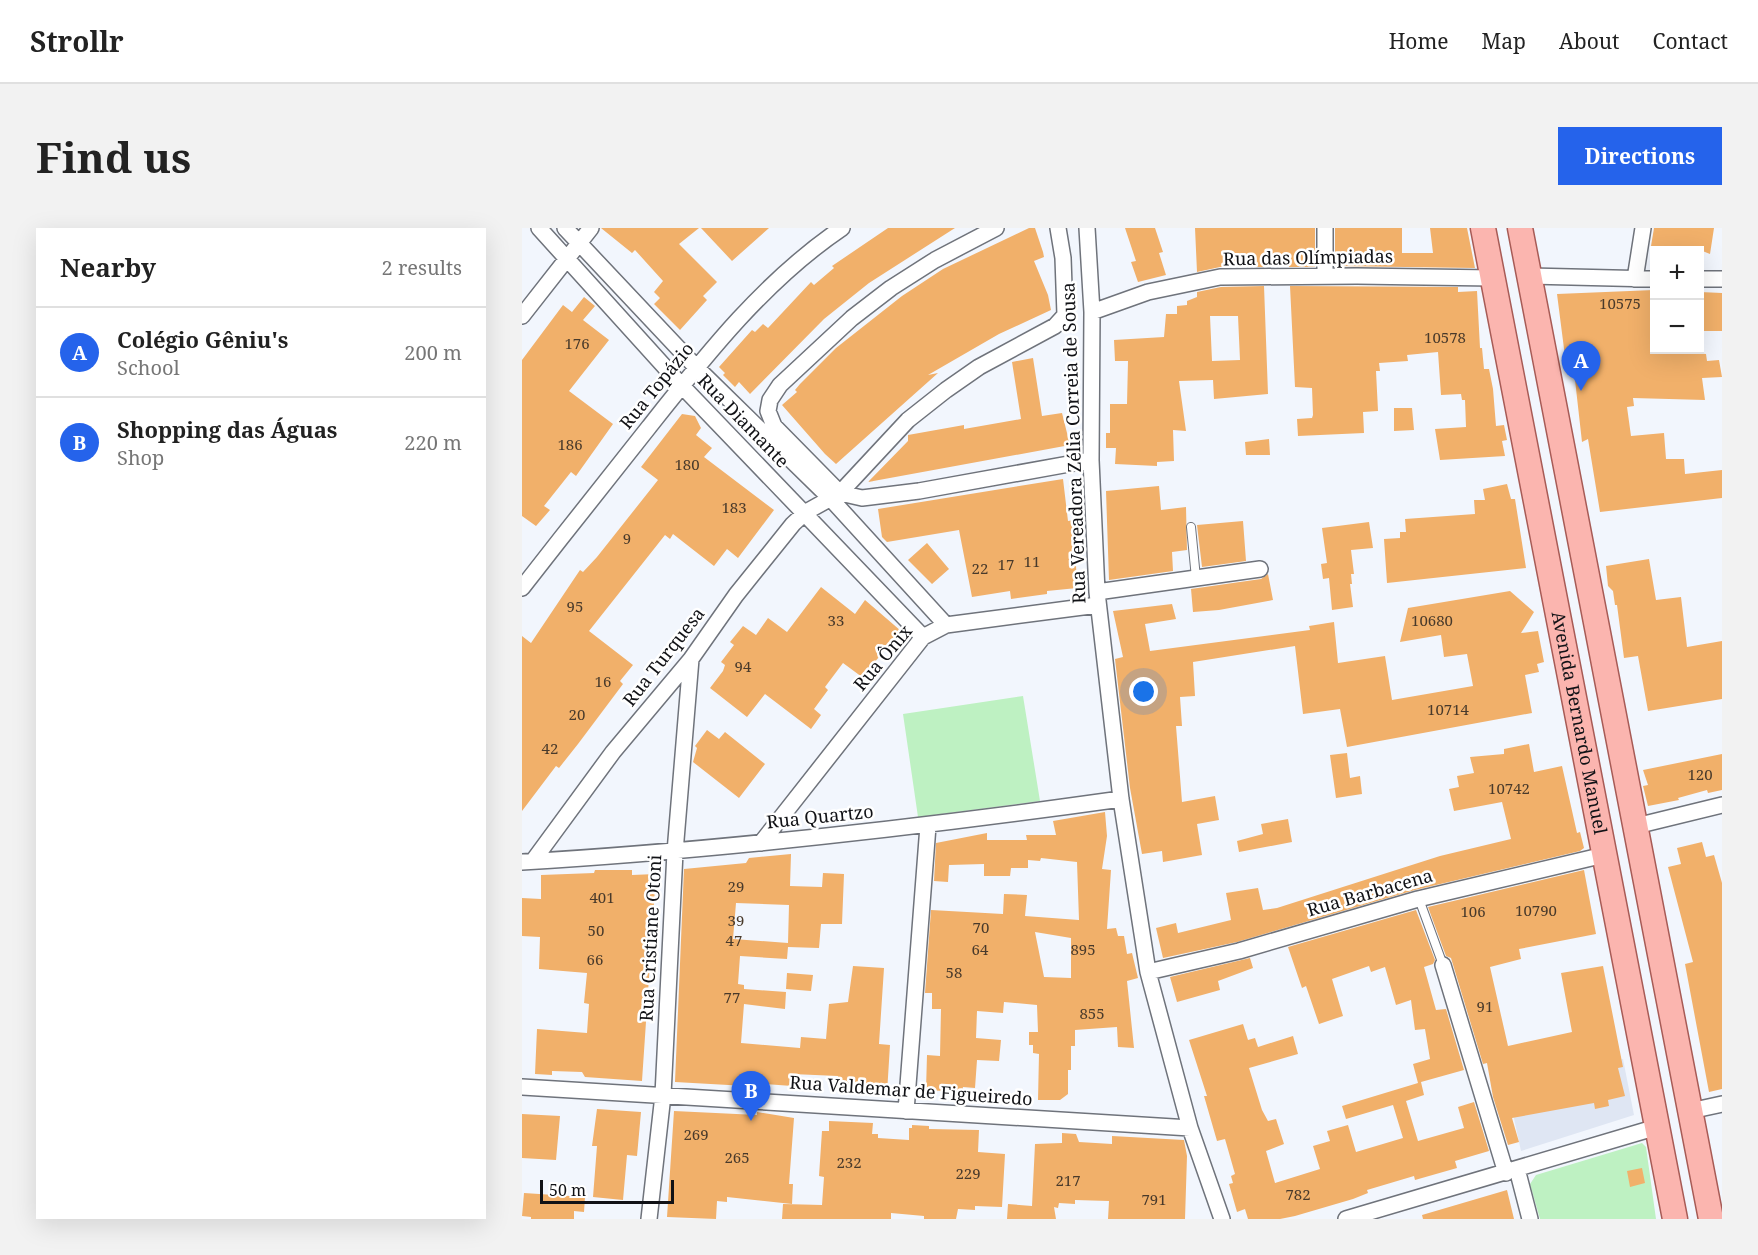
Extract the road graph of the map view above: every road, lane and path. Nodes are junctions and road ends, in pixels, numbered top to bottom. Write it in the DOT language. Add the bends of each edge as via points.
graph roads {
  1 [pos="539,228"];
  2 [pos="565,228"];
  3 [pos="591,228"];
  4 [pos="842,228"];
  5 [pos="996,228"];
  6 [pos="1058,228"];
  7 [pos="1087,228"];
  8 [pos="1325,228"];
  9 [pos="1483,228"];
  10 [pos="1520,228"];
  11 [pos="1642,228"];
  12 [pos="578,242"];
  13 [pos="567,259"];
  14 [pos="1325,276"];
  15 [pos="1530,276"];
  16 [pos="1493,278"];
  17 [pos="1635,279"];
  18 [pos="1650,279"];
  19 [pos="1704,279"];
  20 [pos="1722,279"];
  21 [pos="1092,312"];
  22 [pos="522,316"];
  23 [pos="695,366"];
  24 [pos="682,386"];
  25 [pos="1565,458"];
  26 [pos="1091,460"];
  27 [pos="1528,460"];
  28 [pos="1572,494"];
  29 [pos="835,496"];
  30 [pos="1535,499"];
  31 [pos="806,512"];
  32 [pos="1191,527"];
  33 [pos="1260,569"];
  34 [pos="1196,578"];
  35 [pos="522,588"];
  36 [pos="1097,598"];
  37 [pos="946,626"];
  38 [pos="923,637"];
  39 [pos="691,658"];
  40 [pos="1121,799"];
  41 [pos="1722,805"];
  42 [pos="928,826"];
  43 [pos="1636,826"];
  44 [pos="761,843"];
  45 [pos="675,852"];
  46 [pos="1604,855"];
  47 [pos="527,861"];
  48 [pos="1419,898"];
  49 [pos="1443,965"];
  50 [pos="1148,972"];
  51 [pos="522,1087"];
  52 [pos="663,1095"];
  53 [pos="1722,1104"];
  54 [pos="906,1111"];
  55 [pos="1690,1111"];
  56 [pos="1657,1127"];
  57 [pos="1190,1128"];
  58 [pos="1512,1171"];
  59 [pos="649,1219"];
  60 [pos="1222,1219"];
  61 [pos="1346,1219"];
  62 [pos="1530,1219"];
  63 [pos="1675,1219"];
  64 [pos="1712,1219"];
  1 -- 13 [label="street, Rua Diamante"];
  2 -- 12 [label="street, Rua Diamante"];
  3 -- 12 [label="street"];
  4 -- 23 [label="street, Rua Topázio" via="755,303"];
  5 -- 29 [label="street" via="891,288 852,318 770,399 768,411 774,426"];
  6 -- 29 [label="street, Rua Turquesa" via="1065,315 1054,326 979,367 908,420"];
  7 -- 21 [label="street, Rua Vereadora Zélia Correia de Sousa"];
  8 -- 14 [label="street"];
  9 -- 16 [label="main road, Avenida Bernardo Manuel"];
  10 -- 15 [label="main road, Avenida Bernardo Manuel"];
  11 -- 17 [label="street"];
  12 -- 13 [label="street"];
  12 -- 23 [label="street, Rua Diamante"];
  13 -- 22 [label="street"];
  13 -- 24 [label="street, Rua Diamante"];
  14 -- 16 [label="street, Rua das Olímpiadas"];
  14 -- 21 [label="street, Rua das Olímpiadas" via="1220,278 1148,292"];
  15 -- 17 [label="street"];
  15 -- 25 [label="main road, Avenida Bernardo Manuel"];
  16 -- 27 [label="main road, Avenida Bernardo Manuel"];
  17 -- 18 [label="street"];
  19 -- 20 [label="street"];
  21 -- 26 [label="street, Rua Vereadora Zélia Correia de Sousa"];
  23 -- 24 [label="street, Rua Topázio"];
  23 -- 29 [label="street, Rua Diamante"];
  24 -- 31 [label="street, Rua Diamante"];
  24 -- 35 [label="street, Rua Topázio"];
  25 -- 27 [label="main road"];
  25 -- 28 [label="main road, Avenida Bernardo Manuel"];
  26 -- 29 [label="street" via="919,491 862,498"];
  26 -- 36 [label="street, Rua Vereadora Zélia Correia de Sousa"];
  27 -- 30 [label="main road, Avenida Bernardo Manuel"];
  28 -- 30 [label="main road"];
  28 -- 43 [label="main road, Avenida Bernardo Manuel"];
  29 -- 31 [label="street, Rua Turquesa"];
  29 -- 37 [label="street, Rua Diamante"];
  30 -- 46 [label="main road, Avenida Bernardo Manuel"];
  31 -- 38 [label="street, Rua Diamante"];
  31 -- 39 [label="street, Rua Turquesa" via="736,595"];
  32 -- 34 [label="lane"];
  33 -- 34 [label="street, Rua Ônix"];
  34 -- 36 [label="street, Rua Ônix"];
  36 -- 37 [label="street, Rua Ônix"];
  36 -- 40 [label="street, Rua Vereadora Zélia Correia de Sousa"];
  37 -- 38 [label="street, Rua Ônix"];
  38 -- 44 [label="street, Rua Ônix"];
  39 -- 45 [label="street, Rua Cristiane Otoni"];
  39 -- 47 [label="street, Rua Turquesa"];
  40 -- 42 [label="street, Rua Quartzo"];
  40 -- 50 [label="street, Rua Vereadora Zélia Correia de Sousa"];
  41 -- 43 [label="street"];
  42 -- 44 [label="street, Rua Quartzo"];
  42 -- 54 [label="street"];
  43 -- 55 [label="main road, Avenida Bernardo Manuel"];
  44 -- 45 [label="street, Rua Quartzo"];
  45 -- 47 [label="street, Rua Quartzo"];
  45 -- 52 [label="street, Rua Cristiane Otoni"];
  46 -- 48 [label="street, Rua Barbacena"];
  46 -- 56 [label="main road, Avenida Bernardo Manuel"];
  48 -- 49 [label="lane"];
  48 -- 50 [label="street, Rua Barbacena" via="1239,951"];
  49 -- 58 [label="street"];
  50 -- 57 [label="street, Rua Vereadora Zélia Correia de Sousa"];
  51 -- 52 [label="street, Rua Valdemar de Figueiredo"];
  52 -- 54 [label="street, Rua Valdemar de Figueiredo"];
  52 -- 59 [label="street, Rua Cristiane Otoni"];
  53 -- 55 [label="street"];
  54 -- 57 [label="street, Rua Valdemar de Figueiredo"];
  55 -- 64 [label="main road, Avenida Bernardo Manuel"];
  56 -- 58 [label="street"];
  56 -- 63 [label="main road, Avenida Bernardo Manuel"];
  57 -- 60 [label="street, Rua Vereadora Zélia Correia de Sousa"];
  58 -- 61 [label="street"];
  58 -- 62 [label="street"];
}
